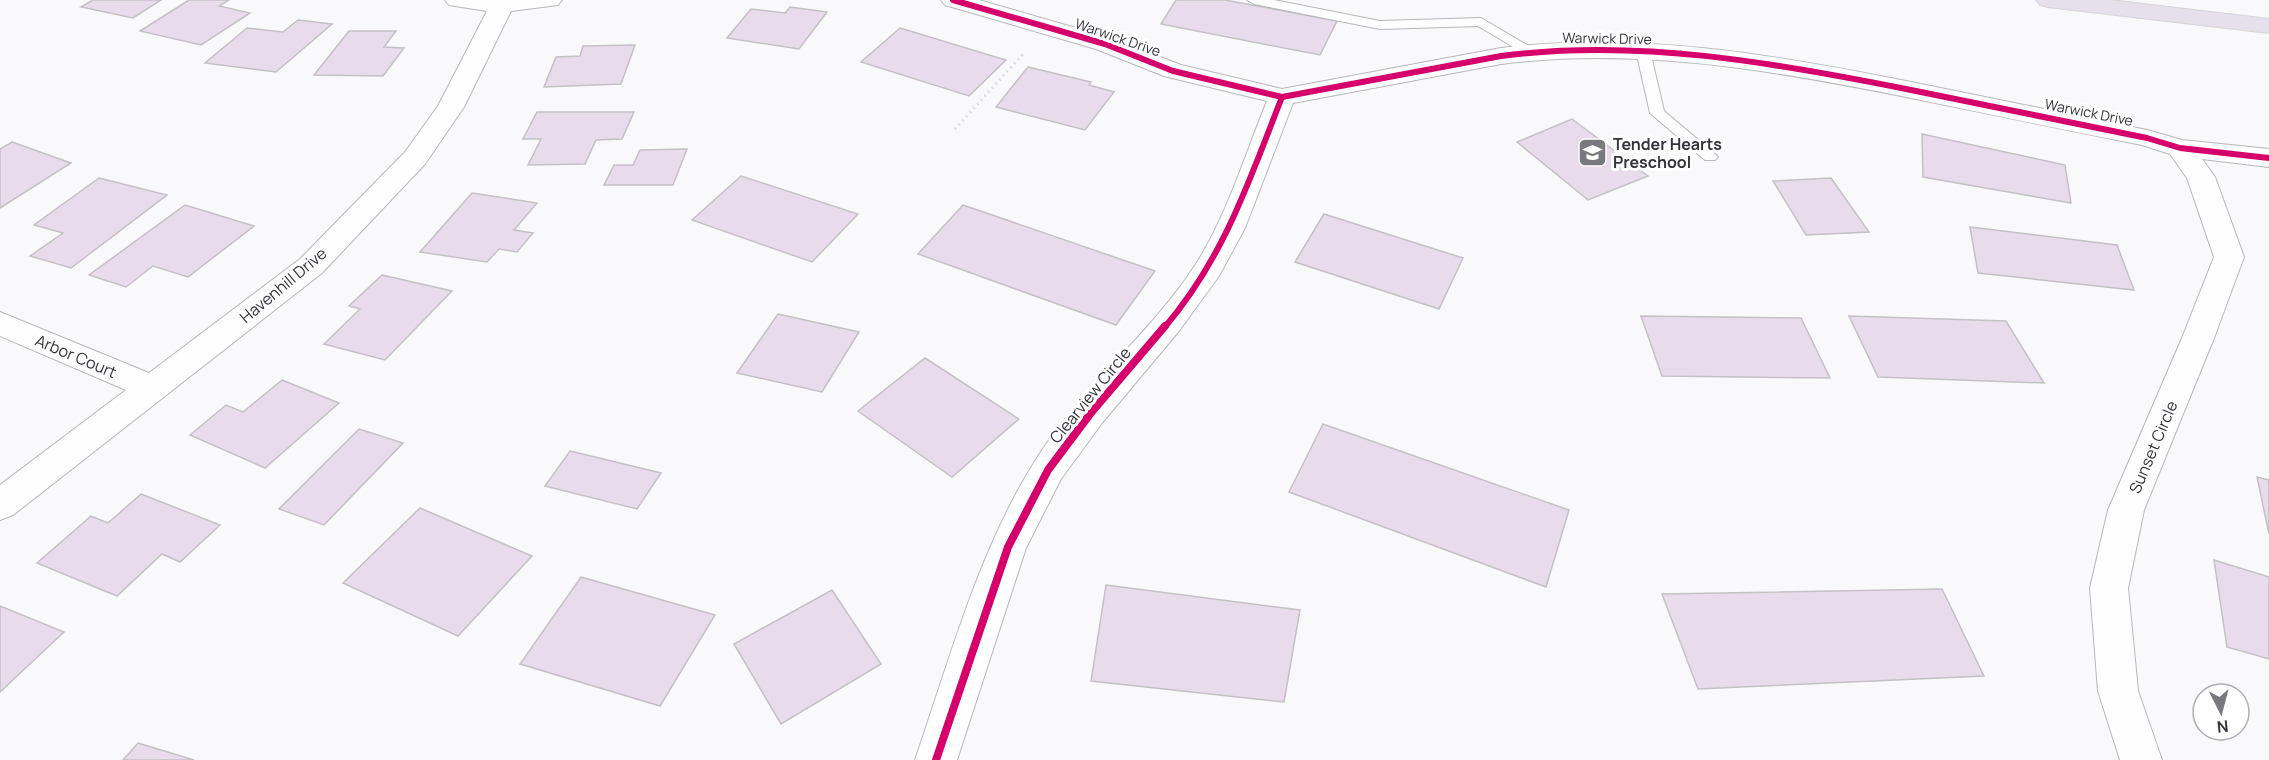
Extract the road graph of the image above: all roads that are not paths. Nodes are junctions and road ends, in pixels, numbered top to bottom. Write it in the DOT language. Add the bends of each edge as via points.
graph roads {
  1 [pos="457,0"];
  2 [pos="550,0"];
  3 [pos="953,0"];
  4 [pos="1254,0"];
  5 [pos="2056,1"];
  6 [pos="502,5"];
  7 [pos="2269,26"];
  8 [pos="2269,38"];
  9 [pos="1642,51"];
  10 [pos="1532,52"];
  11 [pos="1282,97"];
  12 [pos="2180,148"];
  13 [pos="1710,157"];
  14 [pos="2269,158"];
  15 [pos="0,323"];
  16 [pos="152,388"];
  17 [pos="0,505"];
  18 [pos="936,760"];
  19 [pos="2141,760"];
  1 -- 6 [label="street"];
  2 -- 6 [label="street"];
  3 -- 11 [label="street, Warwick Drive" via="1105,44 1173,71"];
  4 -- 10 [label="lane" via="1380,25 1481,22"];
  5 -- 7 [label="highway"];
  5 -- 8 [label="highway"];
  6 -- 16 [label="street, Havenhill Drive" via="451,107 415,158 311,266"];
  9 -- 10 [label="street, Warwick Drive"];
  9 -- 12 [label="street, Warwick Drive" via="1726,57 1825,73"];
  9 -- 13 [label="lane" via="1657,113"];
  10 -- 11 [label="street, Warwick Drive"];
  11 -- 18 [label="street, Clearview Circle" via="1230,228 1208,269 1048,470 1008,548"];
  12 -- 14 [label="street, Warwick Drive"];
  12 -- 19 [label="street, Sunset Circle" via="2201,177 2229,257 2126,510 2109,588 2118,691"];
  15 -- 16 [label="street, Arbor Court"];
  16 -- 17 [label="street, Havenhill Drive"];
}
